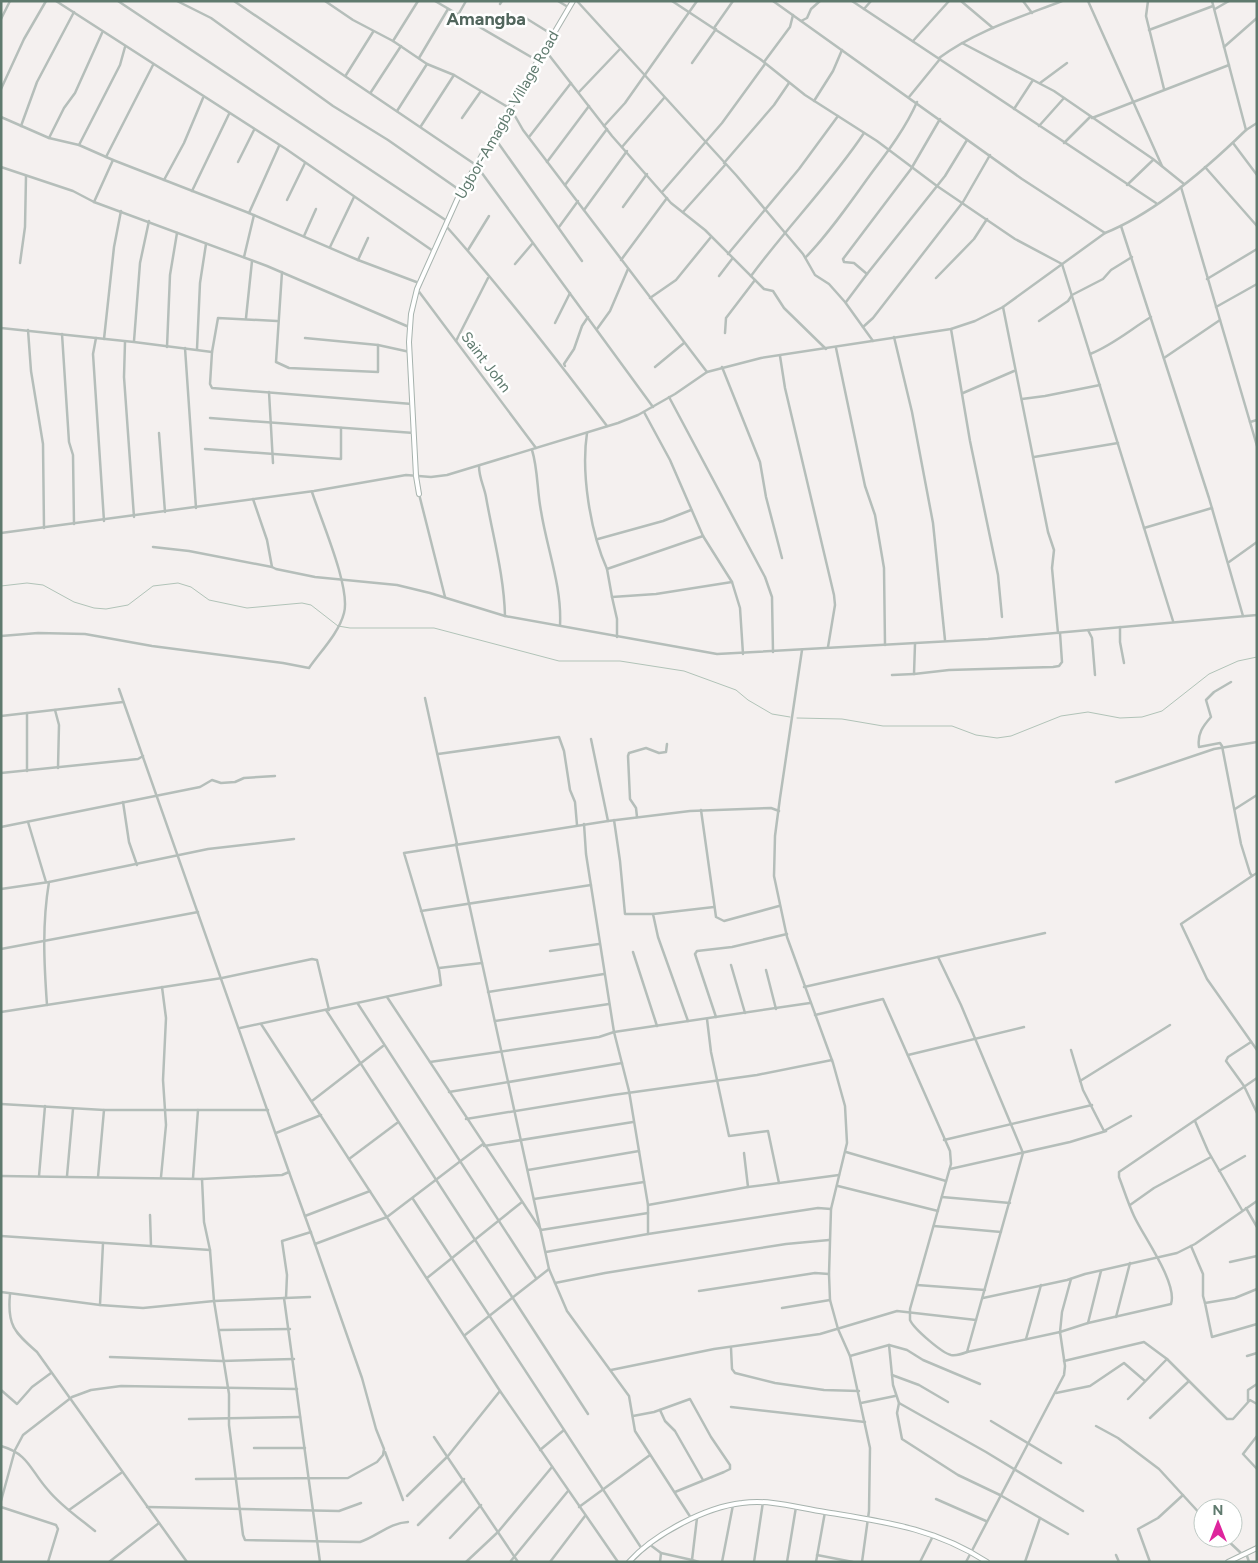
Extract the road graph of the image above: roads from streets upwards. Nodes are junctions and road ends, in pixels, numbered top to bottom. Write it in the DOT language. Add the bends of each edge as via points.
graph roads {
  1 [pos="10,1"];
  2 [pos="46,1"];
  3 [pos="56,1"];
  4 [pos="118,1"];
  5 [pos="176,1"];
  6 [pos="234,1"];
  7 [pos="325,1"];
  8 [pos="418,1"];
  9 [pos="435,1"];
  10 [pos="466,1"];
  11 [pos="558,1"];
  12 [pos="575,1"];
  13 [pos="672,1"];
  14 [pos="697,1"];
  15 [pos="733,1"];
  16 [pos="773,1"];
  17 [pos="820,1"];
  18 [pos="852,1"];
  19 [pos="871,1"];
  20 [pos="949,1"];
  21 [pos="961,1"];
  22 [pos="1022,1"];
  23 [pos="1062,1"];
  24 [pos="1088,1"];
  25 [pos="1148,1"];
  26 [pos="1212,1"];
  27 [pos="1229,1"];
  28 [pos="1213,6"];
  29 [pos="568,7"];
  30 [pos="448,9"];
  31 [pos="864,9"];
  32 [pos="1214,10"];
  33 [pos="74,12"];
  34 [pos="689,13"];
  35 [pos="1032,13"];
  36 [pos="458,15"];
  37 [pos="793,15"];
  38 [pos="524,17"];
  39 [pos="1257,18"];
  40 [pos="1,19"];
  41 [pos="801,21"];
  42 [pos="993,28"];
  43 [pos="715,29"];
  44 [pos="1149,30"];
  45 [pos="373,32"];
  46 [pos="102,33"];
  47 [pos="553,35"];
  48 [pos="393,41"];
  49 [pos="913,41"];
  50 [pos="962,43"];
  51 [pos="401,46"];
  52 [pos="1224,46"];
  53 [pos="125,47"];
  54 [pos="620,49"];
  55 [pos="545,50"];
  56 [pos="842,50"];
  57 [pos="419,58"];
  58 [pos="940,59"];
  59 [pos="538,61"];
  60 [pos="692,63"];
  61 [pos="764,63"];
  62 [pos="1068,63"];
  63 [pos="427,64"];
  64 [pos="153,65"];
  65 [pos="1229,65"];
  66 [pos="346,75"];
  67 [pos="454,75"];
  68 [pos="644,76"];
  69 [pos="1033,80"];
  70 [pos="571,83"];
  71 [pos="789,83"];
  72 [pos="1040,84"];
  73 [pos="1,89"];
  74 [pos="1164,89"];
  75 [pos="481,91"];
  76 [pos="371,92"];
  77 [pos="579,92"];
  78 [pos="908,97"];
  79 [pos="203,98"];
  80 [pos="664,98"];
  81 [pos="1064,98"];
  82 [pos="814,100"];
  83 [pos="916,102"];
  84 [pos="1134,102"];
  85 [pos="589,106"];
  86 [pos="511,109"];
  87 [pos="1014,109"];
  88 [pos="397,110"];
  89 [pos="229,114"];
  90 [pos="838,116"];
  91 [pos="1,117"];
  92 [pos="1091,117"];
  93 [pos="462,118"];
  94 [pos="940,119"];
  95 [pos="1257,123"];
  96 [pos="21,126"];
  97 [pos="421,126"];
  98 [pos="1039,126"];
  99 [pos="606,127"];
  100 [pos="254,130"];
  101 [pos="1246,130"];
  102 [pos="864,133"];
  103 [pos="493,136"];
  104 [pos="528,137"];
  105 [pos="49,138"];
  106 [pos="967,140"];
  107 [pos="704,142"];
  108 [pos="1233,142"];
  109 [pos="1064,143"];
  110 [pos="79,145"];
  111 [pos="279,145"];
  112 [pos="622,147"];
  113 [pos="627,151"];
  114 [pos="888,151"];
  115 [pos="990,155"];
  116 [pos="106,157"];
  117 [pos="1153,159"];
  118 [pos="113,160"];
  119 [pos="238,162"];
  120 [pos="547,162"];
  121 [pos="305,163"];
  122 [pos="724,164"];
  123 [pos="476,165"];
  124 [pos="1162,166"];
  125 [pos="1,167"];
  126 [pos="1205,167"];
  127 [pos="911,169"];
  128 [pos="647,174"];
  129 [pos="1257,175"];
  130 [pos="26,176"];
  131 [pos="164,180"];
  132 [pos="565,185"];
  133 [pos="1127,185"];
  134 [pos="937,186"];
  135 [pos="1183,186"];
  136 [pos="192,191"];
  137 [pos="460,191"];
  138 [pos="662,191"];
  139 [pos="354,197"];
  140 [pos="667,198"];
  141 [pos="287,200"];
  142 [pos="578,200"];
  143 [pos="94,202"];
  144 [pos="963,202"];
  145 [pos="1156,204"];
  146 [pos="623,207"];
  147 [pos="316,208"];
  148 [pos="584,210"];
  149 [pos="763,210"];
  150 [pos="121,211"];
  151 [pos="683,212"];
  152 [pos="249,213"];
  153 [pos="254,215"];
  154 [pos="489,216"];
  155 [pos="987,219"];
  156 [pos="149,221"];
  157 [pos="447,224"];
  158 [pos="1121,226"];
  159 [pos="1257,226"];
  160 [pos="559,227"];
  161 [pos="177,233"];
  162 [pos="784,233"];
  163 [pos="1105,233"];
  164 [pos="304,236"];
  165 [pos="712,237"];
  166 [pos="368,238"];
  167 [pos="206,244"];
  168 [pos="532,244"];
  169 [pos="330,247"];
  170 [pos="468,250"];
  171 [pos="1257,250"];
  172 [pos="433,251"];
  173 [pos="728,254"];
  174 [pos="1132,257"];
  175 [pos="244,258"];
  176 [pos="805,258"];
  177 [pos="732,259"];
  178 [pos="358,260"];
  179 [pos="621,260"];
  180 [pos="582,261"];
  181 [pos="252,262"];
  182 [pos="20,263"];
  183 [pos="515,264"];
  184 [pos="1062,264"];
  185 [pos="628,270"];
  186 [pos="282,272"];
  187 [pos="867,274"];
  188 [pos="719,276"];
  189 [pos="751,276"];
  190 [pos="488,277"];
  191 [pos="936,278"];
  192 [pos="1207,279"];
  193 [pos="755,280"];
  194 [pos="419,283"];
  195 [pos="1257,284"];
  196 [pos="417,289"];
  197 [pos="570,293"];
  198 [pos="1072,295"];
  199 [pos="650,298"];
  200 [pos="845,302"];
  201 [pos="1003,307"];
  202 [pos="1216,307"];
  203 [pos="588,317"];
  204 [pos="1151,317"];
  205 [pos="246,318"];
  206 [pos="1039,320"];
  207 [pos="1220,320"];
  208 [pos="277,321"];
  209 [pos="555,323"];
  210 [pos="410,327"];
  211 [pos="863,327"];
  212 [pos="1,328"];
  213 [pos="597,329"];
  214 [pos="950,329"];
  215 [pos="28,330"];
  216 [pos="725,333"];
  217 [pos="62,334"];
  218 [pos="894,337"];
  219 [pos="96,338"];
  220 [pos="306,338"];
  221 [pos="104,339"];
  222 [pos="456,341"];
  223 [pos="873,341"];
  224 [pos="125,342"];
  225 [pos="134,342"];
  226 [pos="684,343"];
  227 [pos="378,345"];
  228 [pos="167,347"];
  229 [pos="185,348"];
  230 [pos="836,348"];
  231 [pos="826,349"];
  232 [pos="197,350"];
  233 [pos="212,352"];
  234 [pos="410,352"];
  235 [pos="1090,354"];
  236 [pos="780,356"];
  237 [pos="1164,358"];
  238 [pos="655,367"];
  239 [pos="722,367"];
  240 [pos="565,368"];
  241 [pos="1015,370"];
  242 [pos="707,372"];
  243 [pos="1100,385"];
  244 [pos="269,392"];
  245 [pos="963,393"];
  246 [pos="669,398"];
  247 [pos="1022,399"];
  248 [pos="412,404"];
  249 [pos="653,407"];
  250 [pos="644,412"];
  251 [pos="210,418"];
  252 [pos="1257,420"];
  253 [pos="1250,422"];
  254 [pos="273,424"];
  255 [pos="607,426"];
  256 [pos="341,428"];
  257 [pos="159,433"];
  258 [pos="414,433"];
  259 [pos="587,433"];
  260 [pos="1118,443"];
  261 [pos="1257,446"];
  262 [pos="536,448"];
  263 [pos="205,449"];
  264 [pos="532,450"];
  265 [pos="273,454"];
  266 [pos="1034,457"];
  267 [pos="273,463"];
  268 [pos="479,466"];
  269 [pos="416,476"];
  270 [pos="312,492"];
  271 [pos="420,494"];
  272 [pos="253,499"];
  273 [pos="196,508"];
  274 [pos="1212,508"];
  275 [pos="690,510"];
  276 [pos="165,512"];
  277 [pos="134,516"];
  278 [pos="104,521"];
  279 [pos="74,524"];
  280 [pos="44,528"];
  281 [pos="1144,528"];
  282 [pos="1,533"];
  283 [pos="703,536"];
  284 [pos="598,539"];
  285 [pos="1257,542"];
  286 [pos="153,547"];
  287 [pos="782,558"];
  288 [pos="1229,562"];
  289 [pos="272,567"];
  290 [pos="607,569"];
  291 [pos="342,579"];
  292 [pos="732,582"];
  293 [pos="445,597"];
  294 [pos="612,597"];
  295 [pos="1257,615"];
  296 [pos="505,616"];
  297 [pos="1002,617"];
  298 [pos="1243,617"];
  299 [pos="1173,621"];
  300 [pos="560,626"];
  301 [pos="1120,627"];
  302 [pos="1088,630"];
  303 [pos="1059,633"];
  304 [pos="1,636"];
  305 [pos="617,637"];
  306 [pos="945,640"];
  307 [pos="914,644"];
  308 [pos="885,645"];
  309 [pos="828,647"];
  310 [pos="802,650"];
  311 [pos="773,652"];
  312 [pos="743,654"];
  313 [pos="1124,664"];
  314 [pos="914,674"];
  315 [pos="1095,674"];
  316 [pos="892,675"];
  317 [pos="1231,682"];
  318 [pos="119,689"];
  319 [pos="425,698"];
  320 [pos="123,702"];
  321 [pos="55,710"];
  322 [pos="27,713"];
  323 [pos="1,716"];
  324 [pos="591,739"];
  325 [pos="1257,742"];
  326 [pos="666,744"];
  327 [pos="1221,749"];
  328 [pos="438,754"];
  329 [pos="143,756"];
  330 [pos="58,768"];
  331 [pos="27,771"];
  332 [pos="1,773"];
  333 [pos="275,776"];
  334 [pos="1116,782"];
  335 [pos="157,795"];
  336 [pos="1257,795"];
  337 [pos="123,802"];
  338 [pos="701,810"];
  339 [pos="1236,810"];
  340 [pos="779,811"];
  341 [pos="637,817"];
  342 [pos="614,820"];
  343 [pos="608,821"];
  344 [pos="28,822"];
  345 [pos="584,824"];
  346 [pos="577,825"];
  347 [pos="1,827"];
  348 [pos="294,838"];
  349 [pos="457,844"];
  350 [pos="178,857"];
  351 [pos="137,865"];
  352 [pos="1257,873"];
  353 [pos="1252,876"];
  354 [pos="48,882"];
  355 [pos="591,885"];
  356 [pos="1,889"];
  357 [pos="470,903"];
  358 [pos="779,906"];
  359 [pos="714,907"];
  360 [pos="421,911"];
  361 [pos="198,912"];
  362 [pos="652,914"];
  363 [pos="1044,933"];
  364 [pos="787,934"];
  365 [pos="43,942"];
  366 [pos="599,944"];
  367 [pos="1,949"];
  368 [pos="550,952"];
  369 [pos="633,952"];
  370 [pos="938,958"];
  371 [pos="482,963"];
  372 [pos="731,965"];
  373 [pos="439,968"];
  374 [pos="766,970"];
  375 [pos="604,974"];
  376 [pos="222,978"];
  377 [pos="162,987"];
  378 [pos="804,987"];
  379 [pos="488,992"];
  380 [pos="387,997"];
  381 [pos="810,1003"];
  382 [pos="358,1004"];
  383 [pos="610,1004"];
  384 [pos="47,1005"];
  385 [pos="776,1009"];
  386 [pos="328,1010"];
  387 [pos="1,1012"];
  388 [pos="745,1013"];
  389 [pos="815,1015"];
  390 [pos="716,1017"];
  391 [pos="707,1018"];
  392 [pos="495,1021"];
  393 [pos="688,1021"];
  394 [pos="261,1024"];
  395 [pos="1170,1025"];
  396 [pos="657,1026"];
  397 [pos="1024,1027"];
  398 [pos="240,1028"];
  399 [pos="614,1032"];
  400 [pos="974,1039"];
  401 [pos="1251,1042"];
  402 [pos="383,1046"];
  403 [pos="1071,1050"];
  404 [pos="1257,1050"];
  405 [pos="501,1051"];
  406 [pos="908,1055"];
  407 [pos="832,1060"];
  408 [pos="430,1062"];
  409 [pos="622,1063"];
  410 [pos="359,1064"];
  411 [pos="1257,1078"];
  412 [pos="719,1081"];
  413 [pos="1080,1081"];
  414 [pos="508,1082"];
  415 [pos="1244,1086"];
  416 [pos="449,1092"];
  417 [pos="629,1093"];
  418 [pos="312,1101"];
  419 [pos="1,1104"];
  420 [pos="1092,1105"];
  421 [pos="45,1106"];
  422 [pos="73,1109"];
  423 [pos="104,1110"];
  424 [pos="165,1110"];
  425 [pos="198,1110"];
  426 [pos="268,1110"];
  427 [pos="515,1112"];
  428 [pos="1257,1113"];
  429 [pos="321,1115"];
  430 [pos="1131,1116"];
  431 [pos="466,1119"];
  432 [pos="1195,1121"];
  433 [pos="397,1122"];
  434 [pos="634,1122"];
  435 [pos="1011,1124"];
  436 [pos="1106,1131"];
  437 [pos="276,1133"];
  438 [pos="521,1140"];
  439 [pos="944,1140"];
  440 [pos="483,1145"];
  441 [pos="639,1152"];
  442 [pos="846,1152"];
  443 [pos="744,1153"];
  444 [pos="1023,1153"];
  445 [pos="1245,1156"];
  446 [pos="1211,1157"];
  447 [pos="349,1159"];
  448 [pos="459,1162"];
  449 [pos="950,1169"];
  450 [pos="528,1170"];
  451 [pos="1219,1171"];
  452 [pos="289,1172"];
  453 [pos="839,1175"];
  454 [pos="1,1176"];
  455 [pos="40,1176"];
  456 [pos="67,1176"];
  457 [pos="98,1177"];
  458 [pos="161,1177"];
  459 [pos="193,1178"];
  460 [pos="202,1179"];
  461 [pos="435,1180"];
  462 [pos="644,1182"];
  463 [pos="946,1182"];
  464 [pos="780,1183"];
  465 [pos="838,1186"];
  466 [pos="748,1187"];
  467 [pos="370,1191"];
  468 [pos="942,1197"];
  469 [pos="412,1199"];
  470 [pos="534,1199"];
  471 [pos="1257,1200"];
  472 [pos="522,1202"];
  473 [pos="1010,1203"];
  474 [pos="1130,1205"];
  475 [pos="648,1206"];
  476 [pos="1246,1208"];
  477 [pos="831,1209"];
  478 [pos="1242,1210"];
  479 [pos="938,1211"];
  480 [pos="648,1213"];
  481 [pos="150,1215"];
  482 [pos="305,1216"];
  483 [pos="387,1217"];
  484 [pos="498,1221"];
  485 [pos="934,1226"];
  486 [pos="1257,1227"];
  487 [pos="541,1230"];
  488 [pos="311,1232"];
  489 [pos="1001,1232"];
  490 [pos="648,1234"];
  491 [pos="1,1236"];
  492 [pos="474,1239"];
  493 [pos="828,1240"];
  494 [pos="103,1243"];
  495 [pos="315,1244"];
  496 [pos="151,1246"];
  497 [pos="1191,1246"];
  498 [pos="210,1250"];
  499 [pos="546,1252"];
  500 [pos="1257,1256"];
  501 [pos="450,1258"];
  502 [pos="1157,1259"];
  503 [pos="1230,1262"];
  504 [pos="1130,1263"];
  505 [pos="549,1269"];
  506 [pos="1101,1272"];
  507 [pos="829,1274"];
  508 [pos="427,1278"];
  509 [pos="536,1278"];
  510 [pos="1071,1279"];
  511 [pos="555,1283"];
  512 [pos="916,1285"];
  513 [pos="1041,1285"];
  514 [pos="1257,1289"];
  515 [pos="984,1290"];
  516 [pos="699,1291"];
  517 [pos="1,1292"];
  518 [pos="10,1294"];
  519 [pos="310,1297"];
  520 [pos="285,1298"];
  521 [pos="512,1298"];
  522 [pos="982,1298"];
  523 [pos="830,1300"];
  524 [pos="214,1301"];
  525 [pos="1205,1303"];
  526 [pos="100,1305"];
  527 [pos="782,1308"];
  528 [pos="910,1312"];
  529 [pos="489,1316"];
  530 [pos="1116,1317"];
  531 [pos="976,1320"];
  532 [pos="1088,1323"];
  533 [pos="1257,1324"];
  534 [pos="290,1329"];
  535 [pos="220,1330"];
  536 [pos="838,1330"];
  537 [pos="1060,1332"];
  538 [pos="465,1335"];
  539 [pos="1025,1340"];
  540 [pos="889,1345"];
  541 [pos="731,1348"];
  542 [pos="967,1352"];
  543 [pos="1257,1353"];
  544 [pos="850,1356"];
  545 [pos="1247,1356"];
  546 [pos="110,1357"];
  547 [pos="294,1359"];
  548 [pos="1167,1359"];
  549 [pos="1064,1360"];
  550 [pos="222,1361"];
  551 [pos="611,1370"];
  552 [pos="51,1373"];
  553 [pos="892,1375"];
  554 [pos="1145,1381"];
  555 [pos="1189,1381"];
  556 [pos="980,1384"];
  557 [pos="1257,1384"];
  558 [pos="227,1388"];
  559 [pos="297,1389"];
  560 [pos="1,1390"];
  561 [pos="500,1391"];
  562 [pos="859,1391"];
  563 [pos="1056,1392"];
  564 [pos="895,1396"];
  565 [pos="69,1399"];
  566 [pos="1128,1399"];
  567 [pos="1248,1401"];
  568 [pos="948,1402"];
  569 [pos="861,1403"];
  570 [pos="899,1403"];
  571 [pos="1257,1404"];
  572 [pos="730,1407"];
  573 [pos="660,1410"];
  574 [pos="588,1414"];
  575 [pos="633,1416"];
  576 [pos="301,1417"];
  577 [pos="1150,1418"];
  578 [pos="189,1419"];
  579 [pos="230,1419"];
  580 [pos="991,1421"];
  581 [pos="865,1422"];
  582 [pos="1096,1426"];
  583 [pos="564,1430"];
  584 [pos="1257,1436"];
  585 [pos="434,1437"];
  586 [pos="1029,1442"];
  587 [pos="1,1446"];
  588 [pos="254,1448"];
  589 [pos="305,1448"];
  590 [pos="15,1450"];
  591 [pos="540,1450"];
  592 [pos="384,1451"];
  593 [pos="651,1454"];
  594 [pos="448,1456"];
  595 [pos="1061,1463"];
  596 [pos="552,1467"];
  597 [pos="1015,1469"];
  598 [pos="1257,1469"];
  599 [pos="121,1473"];
  600 [pos="235,1478"];
  601 [pos="196,1479"];
  602 [pos="464,1479"];
  603 [pos="308,1480"];
  604 [pos="703,1480"];
  605 [pos="603,1489"];
  606 [pos="568,1491"];
  607 [pos="676,1492"];
  608 [pos="1000,1495"];
  609 [pos="1183,1495"];
  610 [pos="407,1496"];
  611 [pos="936,1499"];
  612 [pos="403,1500"];
  613 [pos="1,1501"];
  614 [pos="763,1502"];
  615 [pos="361,1503"];
  616 [pos="481,1505"];
  617 [pos="733,1505"];
  618 [pos="148,1506"];
  619 [pos="796,1506"];
  620 [pos="1193,1506"];
  621 [pos="1,1507"];
  622 [pos="579,1507"];
  623 [pos="239,1508"];
  624 [pos="69,1510"];
  625 [pos="312,1511"];
  626 [pos="1082,1511"];
  627 [pos="825,1512"];
  628 [pos="585,1516"];
  629 [pos="869,1518"];
  630 [pos="1040,1518"];
  631 [pos="694,1519"];
  632 [pos="159,1522"];
  633 [pos="408,1522"];
  634 [pos="986,1522"];
  635 [pos="418,1525"];
  636 [pos="95,1531"];
  637 [pos="498,1532"];
  638 [pos="934,1534"];
  639 [pos="1068,1534"];
  640 [pos="450,1538"];
  641 [pos="316,1540"];
  642 [pos="649,1544"];
  643 [pos="1237,1548"];
  644 [pos="1257,1548"];
  645 [pos="642,1549"];
  646 [pos="971,1551"];
  647 [pos="662,1552"];
  648 [pos="1244,1554"];
  649 [pos="817,1555"];
  650 [pos="1116,1555"];
  651 [pos="515,1558"];
  652 [pos="692,1561"];
  653 [pos="48,1562"];
  654 [pos="109,1562"];
  655 [pos="187,1562"];
  656 [pos="320,1562"];
  657 [pos="466,1562"];
  658 [pos="510,1562"];
  659 [pos="518,1562"];
  660 [pos="550,1562"];
  661 [pos="618,1562"];
  662 [pos="629,1562"];
  663 [pos="660,1562"];
  664 [pos="699,1562"];
  665 [pos="722,1562"];
  666 [pos="754,1562"];
  667 [pos="786,1562"];
  668 [pos="816,1562"];
  669 [pos="852,1562"];
  670 [pos="862,1562"];
  671 [pos="920,1562"];
  672 [pos="966,1562"];
  673 [pos="987,1562"];
  674 [pos="1025,1562"];
  675 [pos="1119,1562"];
  676 [pos="1150,1562"];
  677 [pos="1228,1562"];
  678 [pos="1249,1562"];
  1 -- 40 [label="street"];
  2 -- 73 [label="street"];
  3 -- 33 [label="street"];
  4 -- 157 [label="street"];
  5 -- 137 [label="street" via="212,18 333,106"];
  6 -- 66 [label="street"];
  7 -- 45 [label="street"];
  8 -- 48 [label="street"];
  9 -- 30 [label="street"];
  10 -- 36 [label="street"];
  11 -- 29 [label="street"];
  12 -- 29 [label="street, Ugbor-Amagba Village Road"];
  12 -- 54 [label="street"];
  13 -- 34 [label="street"];
  14 -- 34 [label="street"];
  15 -- 43 [label="street"];
  16 -- 37 [label="street"];
  17 -- 41 [label="street"];
  18 -- 31 [label="street"];
  19 -- 31 [label="street"];
  20 -- 49 [label="street"];
  21 -- 42 [label="street"];
  22 -- 35 [label="street"];
  23 -- 35 [label="street"];
  24 -- 84 [label="street"];
  25 -- 44 [label="street" via="1145,8"];
  26 -- 28 [label="street"];
  27 -- 32 [label="street"];
  28 -- 32 [label="street"];
  28 -- 44 [label="street"];
  29 -- 47 [label="street, Ugbor-Amagba Village Road"];
  30 -- 36 [label="street"];
  30 -- 57 [label="street"];
  31 -- 49 [label="street"];
  32 -- 52 [label="street"];
  33 -- 46 [label="street"];
  33 -- 96 [label="street" via="37,82"];
  34 -- 43 [label="street"];
  34 -- 68 [label="street"];
  35 -- 42 [label="street"];
  36 -- 59 [label="street"];
  37 -- 41 [label="street"];
  37 -- 61 [label="street" via="790,27"];
  38 -- 47 [label="street"];
  39 -- 52 [label="street"];
  41 -- 56 [label="street"];
  42 -- 50 [label="street"];
  43 -- 60 [label="street"];
  43 -- 61 [label="street"];
  44 -- 74 [label="street"];
  45 -- 48 [label="street"];
  45 -- 66 [label="street"];
  46 -- 53 [label="street"];
  46 -- 105 [label="street"];
  47 -- 55 [label="street, Ugbor-Amagba Village Road"];
  48 -- 51 [label="street"];
  49 -- 58 [label="street"];
  50 -- 58 [label="street"];
  50 -- 69 [label="street"];
  51 -- 57 [label="street"];
  51 -- 76 [label="street"];
  52 -- 65 [label="street"];
  53 -- 64 [label="street"];
  53 -- 110 [label="street" via="120,64"];
  54 -- 68 [label="street"];
  54 -- 77 [label="street"];
  55 -- 59 [label="street, Ugbor-Amagba Village Road"];
  55 -- 70 [label="street"];
  56 -- 78 [label="street"];
  56 -- 82 [label="street" via="834,71"];
  57 -- 63 [label="street"];
  58 -- 78 [label="street"];
  58 -- 87 [label="street"];
  59 -- 86 [label="street, Ugbor-Amagba Village Road"];
  61 -- 71 [label="street"];
  61 -- 107 [label="street"];
  62 -- 72 [label="street"];
  63 -- 67 [label="street"];
  63 -- 88 [label="street"];
  64 -- 79 [label="street"];
  64 -- 116 [label="street"];
  65 -- 74 [label="street"];
  65 -- 101 [label="street"];
  66 -- 76 [label="street"];
  67 -- 75 [label="street"];
  67 -- 97 [label="street"];
  68 -- 80 [label="street"];
  68 -- 99 [label="street"];
  69 -- 72 [label="street"];
  69 -- 87 [label="street"];
  70 -- 77 [label="street"];
  70 -- 104 [label="street"];
  71 -- 82 [label="street"];
  71 -- 122 [label="street"];
  72 -- 81 [label="street"];
  74 -- 84 [label="street"];
  75 -- 86 [label="street"];
  75 -- 93 [label="street"];
  76 -- 88 [label="street"];
  77 -- 85 [label="street"];
  78 -- 83 [label="street"];
  79 -- 89 [label="street"];
  79 -- 131 [label="street"];
  80 -- 107 [label="street"];
  80 -- 112 [label="street"];
  81 -- 92 [label="street"];
  81 -- 98 [label="street"];
  82 -- 90 [label="street"];
  83 -- 94 [label="street"];
  83 -- 114 [label="street" via="910,118"];
  84 -- 92 [label="street"];
  84 -- 124 [label="street"];
  85 -- 99 [label="street"];
  85 -- 120 [label="street"];
  86 -- 103 [label="street, Ugbor-Amagba Village Road"];
  86 -- 104 [label="street"];
  87 -- 98 [label="street"];
  88 -- 97 [label="street"];
  89 -- 100 [label="street"];
  89 -- 136 [label="street"];
  90 -- 102 [label="street"];
  90 -- 149 [label="street" via="799,169"];
  91 -- 96 [label="street"];
  92 -- 109 [label="street"];
  92 -- 117 [label="street"];
  94 -- 106 [label="street"];
  94 -- 127 [label="street"];
  95 -- 101 [label="street"];
  96 -- 105 [label="street"];
  97 -- 123 [label="street"];
  98 -- 109 [label="street"];
  99 -- 112 [label="street"];
  99 -- 132 [label="street"];
  100 -- 111 [label="street"];
  100 -- 119 [label="street"];
  101 -- 108 [label="street"];
  102 -- 114 [label="street"];
  102 -- 162 [label="street" via="836,173"];
  103 -- 123 [label="street, Ugbor-Amagba Village Road"];
  103 -- 160 [label="street"];
  104 -- 120 [label="street"];
  105 -- 110 [label="street"];
  106 -- 115 [label="street"];
  106 -- 134 [label="street"];
  107 -- 122 [label="street"];
  107 -- 138 [label="street"];
  108 -- 126 [label="street"];
  108 -- 129 [label="street"];
  109 -- 133 [label="street"];
  110 -- 116 [label="street"];
  111 -- 121 [label="street"];
  111 -- 152 [label="street"];
  112 -- 113 [label="street"];
  113 -- 128 [label="street"];
  113 -- 148 [label="street"];
  114 -- 127 [label="street"];
  114 -- 176 [label="street"];
  115 -- 144 [label="street"];
  115 -- 163 [label="street"];
  116 -- 118 [label="street"];
  117 -- 124 [label="street"];
  117 -- 133 [label="street"];
  118 -- 131 [label="street"];
  118 -- 143 [label="street"];
  120 -- 132 [label="street"];
  121 -- 139 [label="street"];
  121 -- 141 [label="street"];
  122 -- 149 [label="street"];
  122 -- 151 [label="street"];
  123 -- 137 [label="street, Ugbor-Amagba Village Road"];
  123 -- 168 [label="street"];
  124 -- 135 [label="street"];
  125 -- 130 [label="street"];
  126 -- 135 [label="street"];
  126 -- 159 [label="street"];
  127 -- 134 [label="street"];
  127 -- 187 [label="street" via="844,259 844,262 854,263"];
  128 -- 138 [label="street"];
  128 -- 146 [label="street"];
  130 -- 143 [label="street" via="73,191"];
  130 -- 182 [label="street" via="25,227"];
  131 -- 136 [label="street"];
  132 -- 142 [label="street"];
  133 -- 145 [label="street"];
  134 -- 144 [label="street"];
  134 -- 187 [label="street"];
  135 -- 145 [label="street"];
  135 -- 192 [label="street"];
  136 -- 152 [label="street"];
  137 -- 157 [label="street, Ugbor-Amagba Village Road"];
  138 -- 140 [label="street"];
  139 -- 169 [label="street"];
  139 -- 172 [label="street"];
  140 -- 151 [label="street"];
  140 -- 179 [label="street"];
  142 -- 148 [label="street"];
  142 -- 160 [label="street"];
  143 -- 150 [label="street"];
  144 -- 155 [label="street"];
  144 -- 211 [label="street"];
  145 -- 158 [label="street"];
  147 -- 164 [label="street"];
  148 -- 179 [label="street"];
  149 -- 162 [label="street"];
  149 -- 173 [label="street"];
  150 -- 156 [label="street"];
  150 -- 221 [label="street"];
  151 -- 165 [label="street"];
  152 -- 153 [label="street"];
  153 -- 164 [label="street"];
  153 -- 175 [label="street"];
  154 -- 170 [label="street"];
  155 -- 184 [label="street" via="1015,239"];
  155 -- 191 [label="street" via="974,239"];
  156 -- 161 [label="street"];
  156 -- 225 [label="street" via="138,279"];
  157 -- 170 [label="street"];
  157 -- 172 [label="street, Ugbor-Amagba Village Road"];
  158 -- 163 [label="street"];
  158 -- 174 [label="street"];
  160 -- 180 [label="street"];
  161 -- 167 [label="street"];
  161 -- 228 [label="street" via="170,275"];
  162 -- 176 [label="street"];
  162 -- 189 [label="street"];
  163 -- 184 [label="street"];
  164 -- 169 [label="street"];
  165 -- 173 [label="street"];
  165 -- 199 [label="street" via="676,280"];
  166 -- 178 [label="street"];
  167 -- 175 [label="street"];
  167 -- 232 [label="street"];
  168 -- 183 [label="street"];
  168 -- 197 [label="street"];
  169 -- 178 [label="street"];
  170 -- 190 [label="street"];
  171 -- 192 [label="street"];
  172 -- 194 [label="street, Ugbor-Amagba Village Road"];
  173 -- 177 [label="street"];
  174 -- 198 [label="street" via="1110,270 1103,279"];
  174 -- 204 [label="street"];
  175 -- 181 [label="street"];
  176 -- 200 [label="street" via="815,276"];
  177 -- 188 [label="street"];
  177 -- 189 [label="street"];
  178 -- 194 [label="street"];
  179 -- 185 [label="street"];
  181 -- 186 [label="street"];
  181 -- 205 [label="street"];
  184 -- 198 [label="street"];
  184 -- 201 [label="street"];
  185 -- 199 [label="street"];
  185 -- 213 [label="street" via="610,311"];
  186 -- 208 [label="street"];
  186 -- 210 [label="street"];
  187 -- 200 [label="street"];
  189 -- 193 [label="street"];
  190 -- 222 [label="street"];
  190 -- 240 [label="street"];
  192 -- 202 [label="street"];
  193 -- 216 [label="street" via="726,318"];
  193 -- 231 [label="street" via="764,289 773,291 784,308"];
  194 -- 196 [label="street, Ugbor-Amagba Village Road"];
  195 -- 202 [label="street"];
  196 -- 210 [label="street, Ugbor-Amagba Village Road"];
  196 -- 222 [label="street, Saint John"];
  197 -- 203 [label="street"];
  197 -- 209 [label="street"];
  198 -- 206 [label="street"];
  198 -- 235 [label="street"];
  199 -- 226 [label="street"];
  200 -- 211 [label="street"];
  201 -- 214 [label="street"];
  201 -- 241 [label="street"];
  202 -- 207 [label="street"];
  203 -- 213 [label="street"];
  203 -- 240 [label="street" via="564,364"];
  204 -- 235 [label="street"];
  204 -- 237 [label="street"];
  205 -- 208 [label="street"];
  205 -- 233 [label="street" via="218,318"];
  207 -- 237 [label="street"];
  207 -- 253 [label="street"];
  208 -- 227 [label="street" via="276,362 289,368 378,372"];
  210 -- 234 [label="street, Ugbor-Amagba Village Road"];
  211 -- 223 [label="street"];
  212 -- 215 [label="street"];
  213 -- 249 [label="street"];
  214 -- 218 [label="street"];
  214 -- 245 [label="street"];
  215 -- 217 [label="street"];
  215 -- 280 [label="street" via="43,444"];
  217 -- 219 [label="street"];
  217 -- 279 [label="street" via="73,455"];
  218 -- 223 [label="street"];
  218 -- 306 [label="street" via="933,524"];
  219 -- 221 [label="street"];
  219 -- 278 [label="street" via="93,354"];
  220 -- 227 [label="street"];
  221 -- 224 [label="street"];
  222 -- 262 [label="street, Saint John"];
  223 -- 230 [label="street"];
  224 -- 225 [label="street"];
  224 -- 277 [label="street" via="124,378"];
  225 -- 228 [label="street"];
  226 -- 238 [label="street"];
  226 -- 242 [label="street"];
  227 -- 234 [label="street"];
  228 -- 229 [label="street"];
  229 -- 232 [label="street"];
  229 -- 273 [label="street"];
  230 -- 231 [label="street"];
  230 -- 308 [label="street" via="865,486 875,515 884,568"];
  231 -- 236 [label="street"];
  232 -- 233 [label="street"];
  233 -- 244 [label="street" via="212,388"];
  234 -- 248 [label="street, Ugbor-Amagba Village Road"];
  235 -- 243 [label="street"];
  236 -- 239 [label="street"];
  236 -- 309 [label="street" via="834,595"];
  237 -- 274 [label="street"];
  239 -- 242 [label="street"];
  239 -- 287 [label="street" via="760,462"];
  240 -- 255 [label="street"];
  241 -- 245 [label="street"];
  241 -- 247 [label="street"];
  242 -- 246 [label="street"];
  243 -- 247 [label="street"];
  243 -- 260 [label="street"];
  244 -- 248 [label="street"];
  244 -- 254 [label="street"];
  245 -- 297 [label="street" via="998,575"];
  246 -- 249 [label="street"];
  246 -- 311 [label="street" via="764,577 772,597"];
  247 -- 266 [label="street"];
  248 -- 258 [label="street, Ugbor-Amagba Village Road"];
  249 -- 250 [label="street"];
  250 -- 255 [label="street"];
  250 -- 275 [label="street" via="670,460"];
  251 -- 254 [label="street"];
  252 -- 253 [label="street"];
  253 -- 261 [label="street"];
  254 -- 256 [label="street"];
  254 -- 265 [label="street"];
  255 -- 259 [label="street"];
  256 -- 258 [label="street"];
  256 -- 265 [label="street" via="341,459"];
  257 -- 276 [label="street"];
  258 -- 269 [label="street, Ugbor-Amagba Village Road"];
  259 -- 262 [label="street"];
  259 -- 284 [label="street" via="585,460 589,504"];
  260 -- 266 [label="street"];
  260 -- 281 [label="street"];
  262 -- 264 [label="street"];
  263 -- 265 [label="street"];
  264 -- 268 [label="street"];
  264 -- 300 [label="street" via="541,512 557,582"];
  265 -- 267 [label="street"];
  266 -- 303 [label="street" via="1048,532 1053,542"];
  268 -- 269 [label="street" via="447,475"];
  268 -- 296 [label="street" via="504,590"];
  269 -- 270 [label="street" via="406,475"];
  269 -- 271 [label="street, Ugbor-Amagba Village Road"];
  270 -- 272 [label="street"];
  270 -- 291 [label="street"];
  271 -- 293 [label="street"];
  272 -- 273 [label="street"];
  272 -- 289 [label="street"];
  273 -- 276 [label="street"];
  274 -- 281 [label="street"];
  274 -- 288 [label="street"];
  275 -- 283 [label="street"];
  275 -- 284 [label="street" via="662,522"];
  276 -- 277 [label="street"];
  277 -- 278 [label="street"];
  278 -- 279 [label="street"];
  279 -- 280 [label="street"];
  280 -- 282 [label="street"];
  281 -- 299 [label="street"];
  283 -- 290 [label="street"];
  283 -- 292 [label="street"];
  284 -- 290 [label="street"];
  285 -- 288 [label="street"];
  286 -- 289 [label="street"];
  288 -- 298 [label="street"];
  289 -- 291 [label="street" via="315,577"];
  290 -- 294 [label="street"];
  291 -- 293 [label="street" via="397,585"];
  291 -- 304 [label="street" via="344,614 309,668 79,633"];
  292 -- 294 [label="street"];
  292 -- 312 [label="street" via="740,608"];
  293 -- 296 [label="street"];
  294 -- 305 [label="street"];
  295 -- 298 [label="street"];
  296 -- 300 [label="street"];
  298 -- 299 [label="street"];
  299 -- 301 [label="street"];
  300 -- 305 [label="street"];
  301 -- 302 [label="street"];
  301 -- 313 [label="street"];
  302 -- 303 [label="street"];
  302 -- 315 [label="street" via="1092,638"];
  303 -- 306 [label="street"];
  303 -- 314 [label="street" via="1062,662 1059,666"];
  305 -- 312 [label="street" via="717,654"];
  306 -- 307 [label="street"];
  307 -- 308 [label="street"];
  307 -- 314 [label="street"];
  308 -- 309 [label="street"];
  309 -- 310 [label="street"];
  310 -- 311 [label="street"];
  310 -- 340 [label="street"];
  311 -- 312 [label="street"];
  314 -- 316 [label="street"];
  317 -- 327 [label="street" via="1206,700 1211,717 1199,734 1199,747 1220,743"];
  318 -- 320 [label="street"];
  319 -- 328 [label="street"];
  320 -- 321 [label="street"];
  320 -- 329 [label="street"];
  321 -- 322 [label="street"];
  321 -- 330 [label="street" via="59,725"];
  322 -- 323 [label="street"];
  322 -- 331 [label="street"];
  324 -- 343 [label="street"];
  325 -- 327 [label="street"];
  326 -- 341 [label="street" via="666,752 646,748 629,753 629,793"];
  327 -- 334 [label="street"];
  327 -- 339 [label="street"];
  328 -- 346 [label="street" via="559,737 575,802"];
  328 -- 349 [label="street"];
  329 -- 330 [label="street"];
  329 -- 335 [label="street"];
  330 -- 331 [label="street"];
  331 -- 332 [label="street"];
  333 -- 335 [label="street" via="221,783 212,780 200,787"];
  335 -- 337 [label="street"];
  335 -- 350 [label="street"];
  336 -- 339 [label="street"];
  337 -- 344 [label="street"];
  337 -- 351 [label="street" via="129,842"];
  338 -- 340 [label="street" via="771,808"];
  338 -- 341 [label="street"];
  338 -- 359 [label="street"];
  339 -- 353 [label="street" via="1241,844"];
  340 -- 358 [label="street" via="774,866"];
  341 -- 342 [label="street"];
  342 -- 343 [label="street"];
  342 -- 362 [label="street" via="625,914"];
  343 -- 345 [label="street"];
  344 -- 347 [label="street"];
  344 -- 354 [label="street"];
  345 -- 346 [label="street"];
  345 -- 355 [label="street"];
  346 -- 349 [label="street"];
  348 -- 350 [label="street" via="208,849"];
  349 -- 357 [label="street"];
  349 -- 360 [label="street" via="404,853"];
  350 -- 351 [label="street"];
  350 -- 361 [label="street"];
  351 -- 354 [label="street"];
  352 -- 353 [label="street"];
  353 -- 401 [label="street" via="1181,923 1207,979"];
  354 -- 356 [label="street"];
  354 -- 365 [label="street"];
  355 -- 357 [label="street"];
  355 -- 366 [label="street"];
  357 -- 360 [label="street"];
  357 -- 371 [label="street"];
  358 -- 359 [label="street" via="724,921 716,917"];
  358 -- 364 [label="street"];
  359 -- 362 [label="street"];
  360 -- 373 [label="street"];
  361 -- 365 [label="street"];
  361 -- 376 [label="street"];
  362 -- 393 [label="street"];
  363 -- 370 [label="street"];
  364 -- 378 [label="street"];
  364 -- 390 [label="street" via="732,947 697,951 695,954"];
  365 -- 367 [label="street"];
  365 -- 384 [label="street"];
  366 -- 368 [label="street"];
  366 -- 375 [label="street"];
  369 -- 396 [label="street"];
  370 -- 378 [label="street"];
  370 -- 400 [label="street"];
  371 -- 373 [label="street"];
  371 -- 379 [label="street"];
  372 -- 388 [label="street"];
  373 -- 380 [label="street" via="440,986"];
  374 -- 385 [label="street"];
  375 -- 379 [label="street"];
  375 -- 383 [label="street"];
  376 -- 377 [label="street"];
  376 -- 386 [label="street" via="315,959"];
  376 -- 398 [label="street"];
  377 -- 384 [label="street"];
  377 -- 424 [label="street" via="166,1018 163,1058"];
  378 -- 381 [label="street"];
  379 -- 392 [label="street"];
  380 -- 382 [label="street"];
  380 -- 408 [label="street"];
  381 -- 385 [label="street"];
  381 -- 389 [label="street"];
  382 -- 386 [label="street"];
  382 -- 402 [label="street"];
  383 -- 392 [label="street"];
  383 -- 399 [label="street"];
  384 -- 387 [label="street"];
  385 -- 388 [label="street"];
  386 -- 394 [label="street"];
  386 -- 410 [label="street"];
  388 -- 390 [label="street"];
  389 -- 406 [label="street" via="883,1000"];
  389 -- 407 [label="street"];
  390 -- 391 [label="street"];
  391 -- 393 [label="street"];
  391 -- 412 [label="street"];
  392 -- 405 [label="street"];
  393 -- 396 [label="street"];
  394 -- 398 [label="street"];
  394 -- 418 [label="street"];
  395 -- 413 [label="street"];
  396 -- 399 [label="street"];
  397 -- 400 [label="street"];
  398 -- 426 [label="street"];
  399 -- 405 [label="street"];
  399 -- 409 [label="street"];
  400 -- 406 [label="street"];
  400 -- 435 [label="street"];
  401 -- 404 [label="street"];
  401 -- 415 [label="street" via="1226,1059"];
  402 -- 410 [label="street"];
  402 -- 448 [label="street"];
  403 -- 413 [label="street"];
  405 -- 408 [label="street"];
  405 -- 414 [label="street"];
  406 -- 439 [label="street"];
  407 -- 412 [label="street"];
  407 -- 442 [label="street" via="845,1106"];
  408 -- 416 [label="street"];
  409 -- 414 [label="street"];
  409 -- 417 [label="street"];
  410 -- 418 [label="street"];
  410 -- 433 [label="street"];
  411 -- 415 [label="street"];
  412 -- 417 [label="street"];
  412 -- 464 [label="street" via="729,1136 768,1131"];
  413 -- 420 [label="street"];
  414 -- 416 [label="street"];
  414 -- 427 [label="street"];
  415 -- 428 [label="street"];
  415 -- 432 [label="street"];
  416 -- 431 [label="street"];
  417 -- 427 [label="street"];
  417 -- 434 [label="street"];
  418 -- 429 [label="street"];
  419 -- 421 [label="street"];
  420 -- 435 [label="street"];
  420 -- 436 [label="street"];
  421 -- 422 [label="street"];
  421 -- 455 [label="street"];
  422 -- 423 [label="street"];
  422 -- 456 [label="street"];
  423 -- 424 [label="street"];
  423 -- 457 [label="street"];
  424 -- 425 [label="street"];
  424 -- 458 [label="street"];
  425 -- 426 [label="street"];
  425 -- 459 [label="street"];
  426 -- 437 [label="street"];
  427 -- 431 [label="street"];
  427 -- 438 [label="street"];
  429 -- 437 [label="street"];
  429 -- 447 [label="street"];
  430 -- 436 [label="street"];
  431 -- 440 [label="street"];
  432 -- 446 [label="street"];
  432 -- 474 [label="street" via="1119,1172"];
  433 -- 447 [label="street"];
  433 -- 461 [label="street"];
  434 -- 438 [label="street"];
  434 -- 441 [label="street"];
  435 -- 439 [label="street"];
  435 -- 444 [label="street"];
  436 -- 444 [label="street"];
  437 -- 452 [label="street"];
  438 -- 440 [label="street"];
  438 -- 450 [label="street"];
  439 -- 449 [label="street" via="950,1151"];
  440 -- 448 [label="street"];
  440 -- 472 [label="street"];
  441 -- 450 [label="street"];
  441 -- 462 [label="street"];
  442 -- 453 [label="street"];
  442 -- 463 [label="street"];
  443 -- 466 [label="street"];
  444 -- 449 [label="street"];
  444 -- 473 [label="street"];
  445 -- 451 [label="street"];
  446 -- 451 [label="street"];
  446 -- 474 [label="street"];
  447 -- 467 [label="street"];
  448 -- 461 [label="street"];
  448 -- 484 [label="street"];
  449 -- 463 [label="street"];
  450 -- 470 [label="street"];
  451 -- 478 [label="street"];
  452 -- 460 [label="street"];
  452 -- 482 [label="street"];
  453 -- 464 [label="street"];
  453 -- 465 [label="street"];
  454 -- 455 [label="street"];
  455 -- 456 [label="street"];
  456 -- 457 [label="street"];
  457 -- 458 [label="street"];
  458 -- 459 [label="street"];
  459 -- 460 [label="street"];
  460 -- 498 [label="street" via="204,1222"];
  461 -- 469 [label="street"];
  461 -- 492 [label="street"];
  462 -- 470 [label="street"];
  462 -- 475 [label="street"];
  463 -- 468 [label="street"];
  464 -- 466 [label="street"];
  465 -- 477 [label="street"];
  465 -- 479 [label="street"];
  466 -- 475 [label="street"];
  467 -- 482 [label="street"];
  467 -- 483 [label="street"];
  468 -- 473 [label="street"];
  468 -- 479 [label="street"];
  469 -- 483 [label="street"];
  469 -- 501 [label="street"];
  470 -- 487 [label="street"];
  471 -- 476 [label="street"];
  472 -- 484 [label="street"];
  472 -- 487 [label="street"];
  473 -- 489 [label="street"];
  474 -- 502 [label="street"];
  475 -- 480 [label="street"];
  476 -- 478 [label="street"];
  476 -- 486 [label="street"];
  477 -- 490 [label="street" via="818,1208"];
  477 -- 493 [label="street"];
  478 -- 497 [label="street"];
  479 -- 485 [label="street"];
  480 -- 487 [label="street"];
  480 -- 490 [label="street"];
  481 -- 496 [label="street"];
  482 -- 488 [label="street"];
  483 -- 495 [label="street"];
  483 -- 508 [label="street"];
  484 -- 492 [label="street"];
  484 -- 509 [label="street"];
  485 -- 489 [label="street"];
  485 -- 512 [label="street"];
  487 -- 499 [label="street"];
  488 -- 495 [label="street"];
  488 -- 520 [label="street" via="282,1241 287,1275"];
  489 -- 515 [label="street"];
  490 -- 499 [label="street"];
  491 -- 494 [label="street"];
  492 -- 501 [label="street"];
  492 -- 521 [label="street"];
  493 -- 507 [label="street"];
  493 -- 511 [label="street" via="786,1244"];
  494 -- 496 [label="street"];
  494 -- 526 [label="street"];
  495 -- 592 [label="street"];
  496 -- 498 [label="street"];
  497 -- 502 [label="street"];
  497 -- 525 [label="street" via="1203,1274 1202,1296"];
  498 -- 524 [label="street"];
  499 -- 505 [label="street"];
  500 -- 503 [label="street"];
  501 -- 508 [label="street"];
  501 -- 529 [label="street"];
  502 -- 504 [label="street"];
  502 -- 530 [label="street" via="1168,1281 1171,1304"];
  504 -- 506 [label="street"];
  504 -- 530 [label="street"];
  505 -- 509 [label="street"];
  505 -- 511 [label="street"];
  506 -- 510 [label="street"];
  506 -- 532 [label="street"];
  507 -- 516 [label="street" via="815,1273"];
  507 -- 523 [label="street"];
  508 -- 538 [label="street"];
  509 -- 521 [label="street"];
  510 -- 513 [label="street"];
  510 -- 537 [label="street"];
  511 -- 551 [label="street" via="567,1311"];
  512 -- 515 [label="street"];
  512 -- 528 [label="street"];
  513 -- 522 [label="street"];
  513 -- 539 [label="street"];
  514 -- 525 [label="street" via="1235,1298"];
  515 -- 522 [label="street"];
  517 -- 518 [label="street"];
  518 -- 526 [label="street"];
  518 -- 552 [label="street" via="11,1326"];
  519 -- 520 [label="street"];
  520 -- 524 [label="street"];
  520 -- 534 [label="street"];
  521 -- 529 [label="street"];
  521 -- 574 [label="street"];
  522 -- 531 [label="street"];
  523 -- 527 [label="street"];
  523 -- 536 [label="street"];
  524 -- 526 [label="street" via="142,1308"];
  524 -- 535 [label="street"];
  525 -- 533 [label="street" via="1212,1336"];
  528 -- 531 [label="street"];
  528 -- 536 [label="street" via="897,1311"];
  528 -- 542 [label="street" via="914,1326 946,1353 957,1356"];
  529 -- 538 [label="street"];
  529 -- 583 [label="street"];
  530 -- 532 [label="street"];
  531 -- 542 [label="street"];
  532 -- 537 [label="street"];
  534 -- 535 [label="street"];
  534 -- 547 [label="street"];
  535 -- 550 [label="street"];
  536 -- 541 [label="street"];
  536 -- 544 [label="street"];
  537 -- 539 [label="street"];
  537 -- 549 [label="street"];
  538 -- 561 [label="street"];
  539 -- 542 [label="street"];
  540 -- 544 [label="street"];
  540 -- 553 [label="street"];
  540 -- 556 [label="street"];
  541 -- 551 [label="street"];
  541 -- 562 [label="street" via="735,1373 775,1383"];
  543 -- 545 [label="street"];
  544 -- 562 [label="street"];
  546 -- 550 [label="street"];
  547 -- 550 [label="street"];
  547 -- 559 [label="street"];
  548 -- 549 [label="street" via="1149,1344 1139,1342"];
  548 -- 554 [label="street"];
  548 -- 555 [label="street"];
  549 -- 563 [label="street" via="1065,1370"];
  550 -- 558 [label="street"];
  551 -- 575 [label="street" via="629,1396"];
  552 -- 560 [label="street" via="17,1404"];
  552 -- 565 [label="street"];
  553 -- 564 [label="street"];
  553 -- 568 [label="street" via="919,1385"];
  554 -- 563 [label="street" via="1124,1363 1090,1386"];
  554 -- 566 [label="street"];
  555 -- 567 [label="street" via="1231,1420"];
  555 -- 577 [label="street"];
  557 -- 567 [label="street" via="1248,1390"];
  558 -- 559 [label="street"];
  558 -- 565 [label="street" via="121,1386 91,1390"];
  558 -- 579 [label="street"];
  559 -- 576 [label="street"];
  561 -- 591 [label="street"];
  561 -- 594 [label="street"];
  562 -- 569 [label="street"];
  563 -- 586 [label="street"];
  564 -- 569 [label="street"];
  564 -- 570 [label="street"];
  565 -- 590 [label="street" via="23,1436"];
  565 -- 599 [label="street" via="116,1461"];
  567 -- 571 [label="street"];
  569 -- 581 [label="street"];
  570 -- 597 [label="street"];
  570 -- 608 [label="street" via="899,1425 905,1442 958,1475"];
  572 -- 581 [label="street"];
  573 -- 575 [label="street"];
  573 -- 604 [label="street" via="665,1421 676,1431"];
  573 -- 604 [label="street" via="686,1400 692,1401 730,1465 730,1469"];
  575 -- 593 [label="street" via="635,1431"];
  576 -- 579 [label="street"];
  576 -- 589 [label="street"];
  578 -- 579 [label="street"];
  579 -- 600 [label="street"];
  580 -- 586 [label="street"];
  581 -- 629 [label="street" via="870,1456"];
  582 -- 609 [label="street" via="1159,1468"];
  583 -- 591 [label="street"];
  583 -- 605 [label="street"];
  584 -- 598 [label="street" via="1243,1452"];
  585 -- 594 [label="street"];
  586 -- 595 [label="street"];
  586 -- 597 [label="street"];
  587 -- 590 [label="street"];
  588 -- 589 [label="street"];
  589 -- 603 [label="street"];
  590 -- 613 [label="street"];
  590 -- 624 [label="street"];
  591 -- 596 [label="street"];
  592 -- 603 [label="street" via="377,1462 355,1476"];
  592 -- 612 [label="street"];
  593 -- 605 [label="street"];
  593 -- 607 [label="street"];
  594 -- 602 [label="street"];
  594 -- 610 [label="street"];
  596 -- 606 [label="street"];
  596 -- 637 [label="street"];
  597 -- 608 [label="street"];
  597 -- 626 [label="street"];
  599 -- 618 [label="street"];
  599 -- 624 [label="street"];
  600 -- 601 [label="street"];
  600 -- 603 [label="street"];
  600 -- 623 [label="street"];
  602 -- 616 [label="street"];
  602 -- 635 [label="street"];
  603 -- 625 [label="street"];
  604 -- 607 [label="street"];
  605 -- 622 [label="street"];
  605 -- 645 [label="street"];
  606 -- 622 [label="street"];
  606 -- 651 [label="street"];
  607 -- 631 [label="street"];
  608 -- 630 [label="street"];
  608 -- 634 [label="street"];
  609 -- 620 [label="street"];
  609 -- 676 [label="street" via="1158,1518 1138,1528"];
  611 -- 634 [label="street"];
  614 -- 617 [label="street"];
  614 -- 619 [label="street"];
  614 -- 666 [label="street"];
  615 -- 625 [label="street" via="348,1510"];
  616 -- 637 [label="street"];
  616 -- 640 [label="street"];
  617 -- 631 [label="street"];
  617 -- 665 [label="street"];
  618 -- 623 [label="street"];
  618 -- 632 [label="street"];
  619 -- 627 [label="street"];
  619 -- 667 [label="street"];
  621 -- 653 [label="street" via="56,1525 58,1529"];
  622 -- 628 [label="street"];
  623 -- 625 [label="street"];
  623 -- 641 [label="street" via="245,1540"];
  624 -- 636 [label="street"];
  625 -- 641 [label="street"];
  627 -- 629 [label="street"];
  627 -- 649 [label="street"];
  628 -- 660 [label="street"];
  628 -- 661 [label="street"];
  629 -- 638 [label="street"];
  629 -- 670 [label="street"];
  630 -- 639 [label="street"];
  630 -- 674 [label="street"];
  631 -- 642 [label="street" via="669,1530"];
  631 -- 652 [label="street"];
  632 -- 654 [label="street"];
  632 -- 655 [label="street"];
  633 -- 641 [label="street" via="391,1524 372,1538 360,1542"];
  634 -- 646 [label="street"];
  637 -- 651 [label="street"];
  637 -- 657 [label="street"];
  638 -- 646 [label="street"];
  638 -- 671 [label="street"];
  641 -- 656 [label="street"];
  642 -- 645 [label="street"];
  642 -- 647 [label="street"];
  643 -- 648 [label="street"];
  644 -- 648 [label="street"];
  645 -- 662 [label="street"];
  646 -- 672 [label="street"];
  646 -- 673 [label="street"];
  647 -- 652 [label="street"];
  647 -- 663 [label="street"];
  648 -- 677 [label="street"];
  648 -- 678 [label="street"];
  649 -- 668 [label="street"];
  649 -- 669 [label="street"];
  650 -- 675 [label="street"];
  651 -- 658 [label="street"];
  651 -- 659 [label="street"];
  652 -- 664 [label="street"];
}
